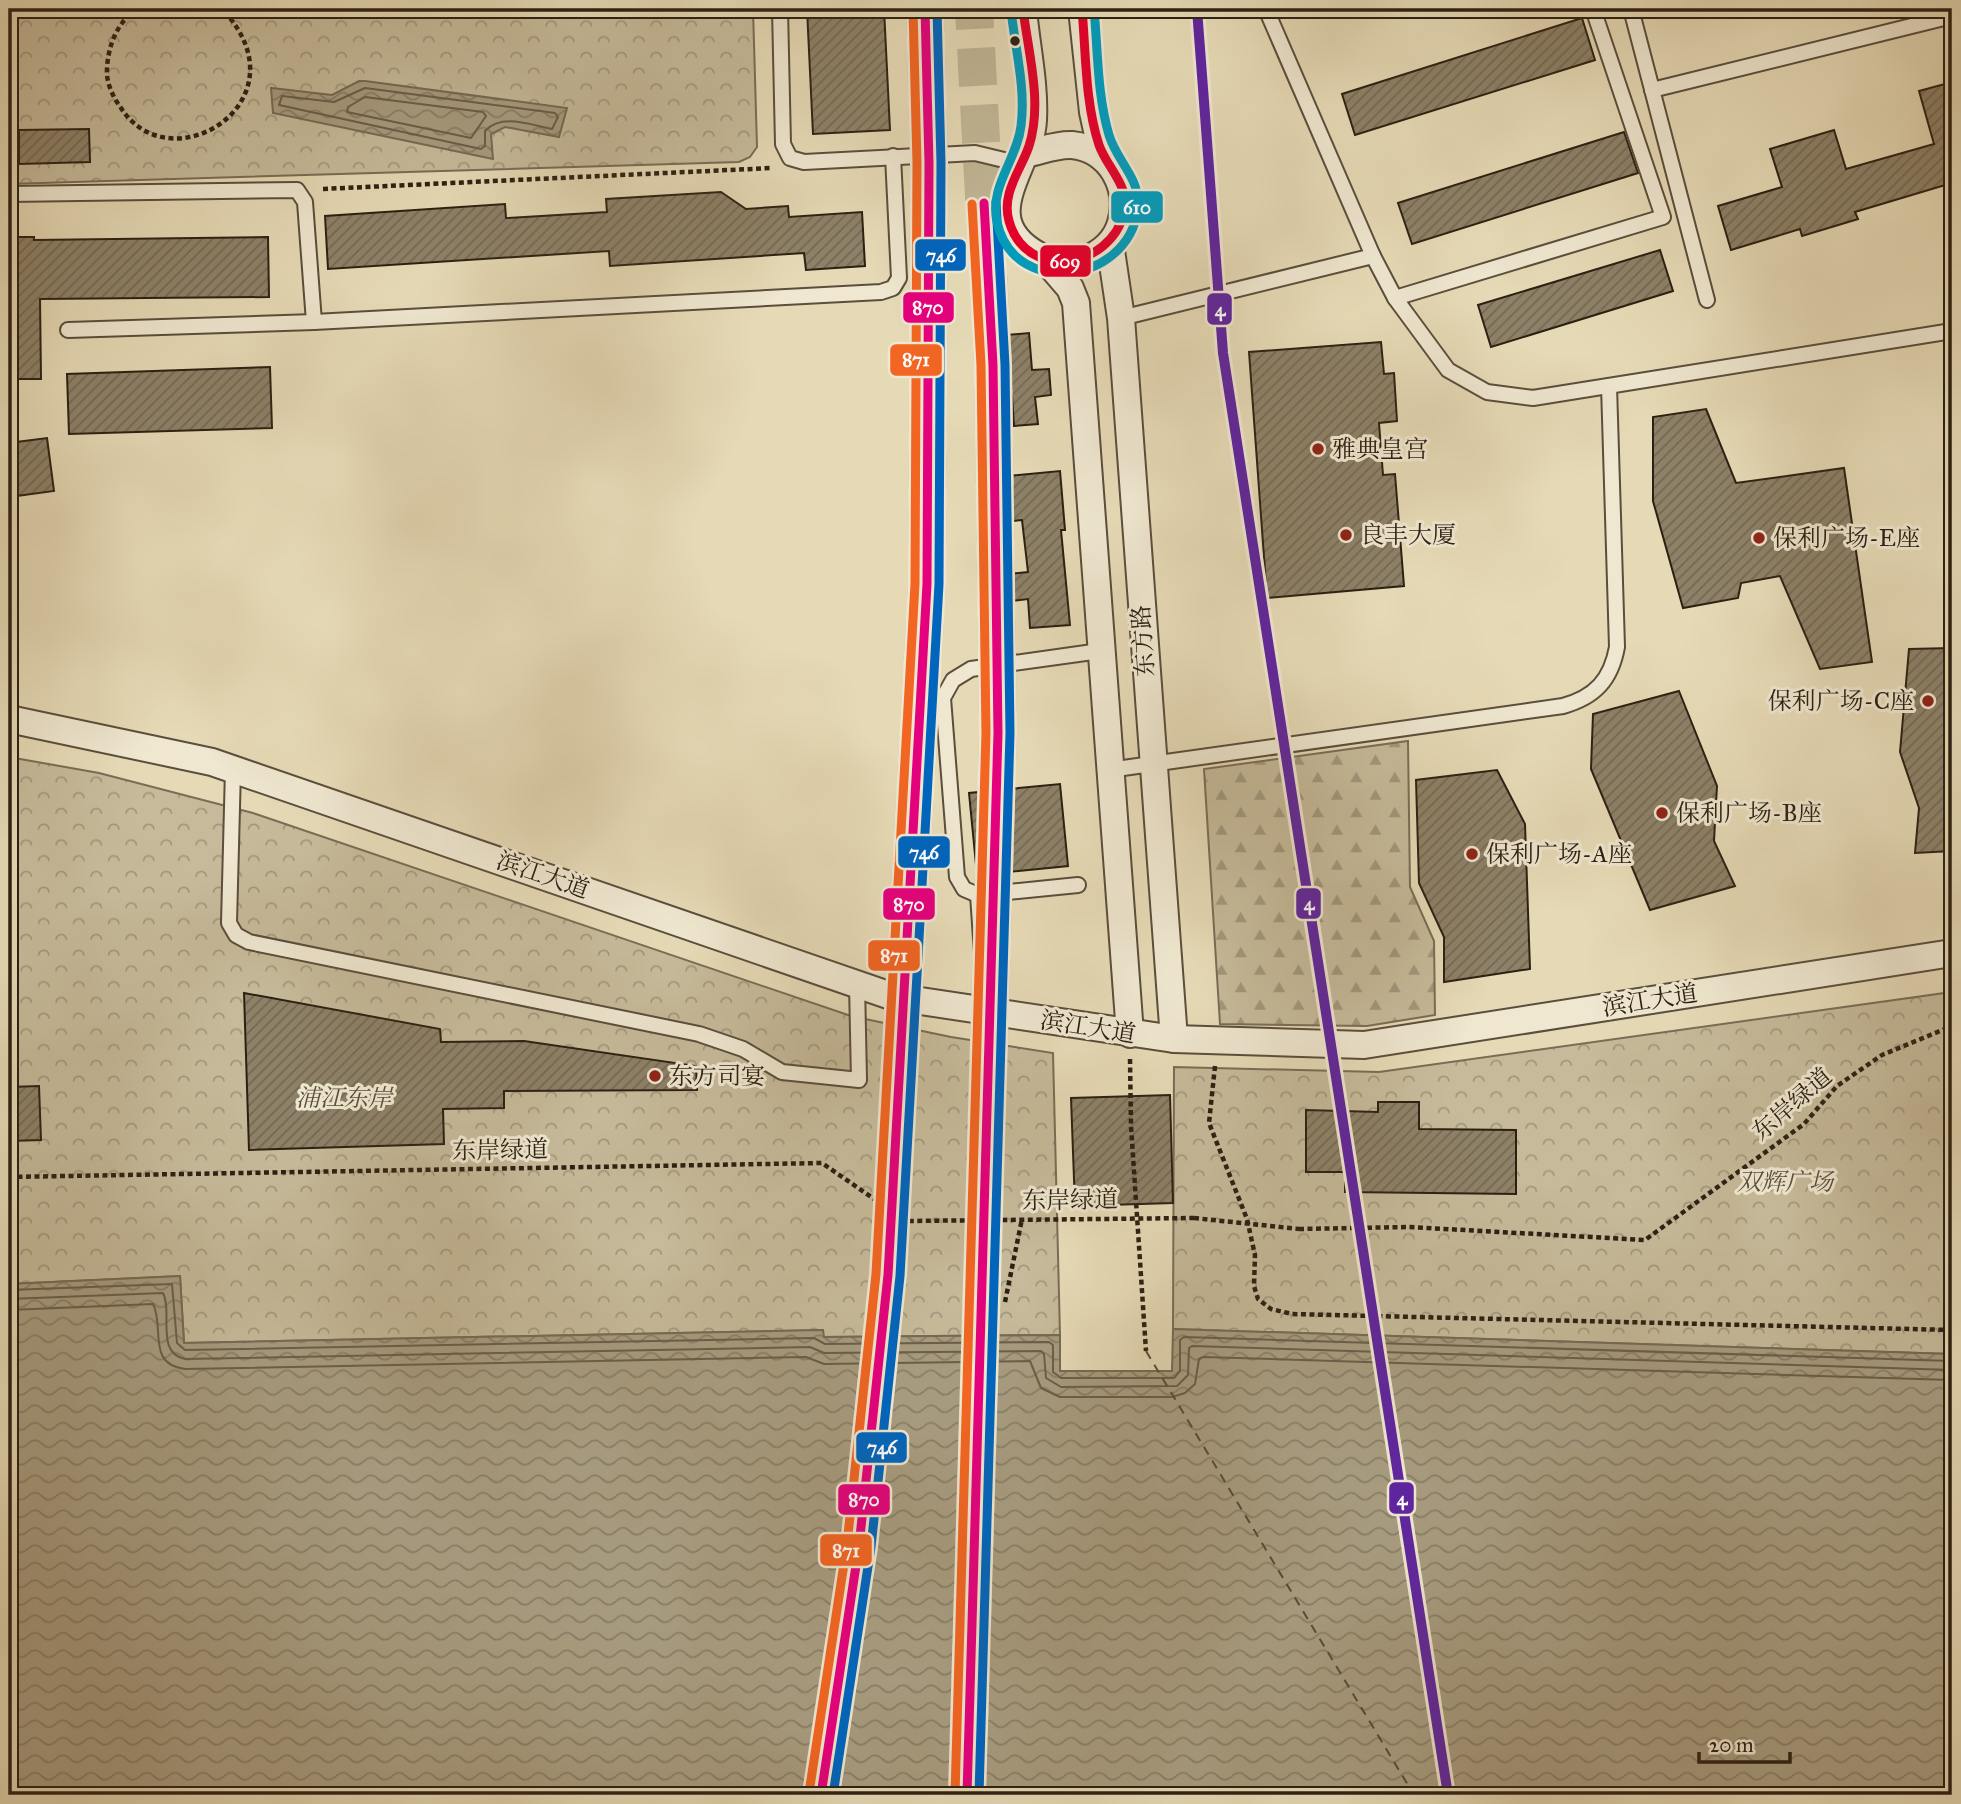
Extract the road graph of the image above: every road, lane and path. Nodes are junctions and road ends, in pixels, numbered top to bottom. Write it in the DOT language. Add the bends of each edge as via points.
graph roads {
  1 [pos="137,9"];
  2 [pos="222,9"];
  3 [pos="780,9"];
  4 [pos="1023,9"];
  5 [pos="1082,9"];
  6 [pos="1266,9"];
  7 [pos="1593,9"];
  8 [pos="1631,9"];
  9 [pos="1952,16"];
  10 [pos="1652,90"];
  11 [pos="892,156"];
  12 [pos="1103,158"];
  13 [pos="804,162"];
  14 [pos="1021,163"];
  15 [pos="297,190"];
  16 [pos="9,194"];
  17 [pos="1110,244"];
  18 [pos="1373,256"];
  19 [pos="1045,259"];
  20 [pos="1395,298"];
  21 [pos="1707,300"];
  22 [pos="1121,318"];
  23 [pos="314,322"];
  24 [pos="68,330"];
  25 [pos="1952,331"];
  26 [pos="1608,386"];
  27 [pos="1100,651"];
  28 [pos="9,719"];
  29 [pos="1153,762"];
  30 [pos="233,769"];
  31 [pos="1109,770"];
  32 [pos="1077,885"];
  33 [pos="978,895"];
  34 [pos="1952,953"];
  35 [pos="857,984"];
  36 [pos="986,1011"];
  37 [pos="1952,1026"];
  38 [pos="1130,1034"];
  39 [pos="1174,1039"];
  40 [pos="1217,1041"];
  41 [pos="9,1177"];
  42 [pos="1138,1216"];
  43 [pos="1022,1219"];
  44 [pos="1004,1302"];
  45 [pos="1952,1330"];
  46 [pos="1146,1351"];
  1 -- 2 [label="path" via="118,28 109,49 112,95 142,129 164,137 187,138 210,131 230,117 248,85 249,49 239,27"];
  3 -- 13 [label="lane" via="783,144 790,158"];
  4 -- 14 [label="street, 东方路" via="1033,116 1032,136"];
  5 -- 12 [label="street"];
  6 -- 18 [label="lane"];
  7 -- 20 [label="lane" via="1663,217"];
  8 -- 10 [label="lane"];
  9 -- 10 [label="lane"];
  10 -- 21 [label="lane"];
  11 -- 13 [label="lane"];
  11 -- 14 [label="lane" via="991,155"];
  11 -- 23 [label="lane" via="899,278 893,288 881,292"];
  12 -- 14 [label="street" via="1073,145 1056,145"];
  12 -- 17 [label="street" via="1124,190 1125,209"];
  13 -- 15 [label="path" via="755,170"];
  14 -- 19 [label="street, 东方路" via="1008,189 1009,223 1017,239"];
  15 -- 16 [label="lane"];
  15 -- 23 [label="lane" via="305,202"];
  17 -- 19 [label="street" via="1080,262"];
  17 -- 22 [label="street, 东方路"];
  18 -- 20 [label="lane"];
  18 -- 22 [label="lane"];
  19 -- 27 [label="street, 东方路" via="1070,288 1076,303"];
  20 -- 26 [label="lane" via="1448,370 1487,392 1533,398"];
  22 -- 29 [label="street, 东方路"];
  23 -- 24 [label="lane"];
  25 -- 26 [label="lane"];
  26 -- 29 [label="lane" via="1617,647 1613,669 1601,687 1583,701 1563,706"];
  27 -- 31 [label="street, 东方路"];
  27 -- 33 [label="lane" via="971,668 953,680 943,698 957,877 964,889"];
  28 -- 30 [label="street, 滨江大道"];
  29 -- 31 [label="lane"];
  29 -- 39 [label="street, 东方路"];
  30 -- 35 [label="street, 滨江大道"];
  30 -- 35 [label="lane" via="229,923 236,935 249,942 699,1034 743,1049 782,1072 835,1079 859,1080"];
  31 -- 38 [label="street, 东方路"];
  32 -- 33 [label="lane"];
  33 -- 36 [label="lane"];
  34 -- 40 [label="street, 滨江大道" via="1364,1045"];
  35 -- 36 [label="street, 滨江大道" via="894,997"];
  36 -- 38 [label="street, 滨江大道"];
  37 -- 42 [label="path, 东岸绿道, bridge" via="1882,1055 1838,1086 1804,1124 1645,1240 1409,1227 1299,1229"];
  38 -- 39 [label="street, 滨江大道"];
  38 -- 42 [label="path"];
  39 -- 40 [label="street, 滨江大道"];
  40 -- 45 [label="path" via="1209,1123 1247,1219 1258,1299 1271,1309 1292,1314"];
  41 -- 43 [label="path, 东岸绿道" via="822,1163 906,1222"];
  42 -- 43 [label="path, 东岸绿道"];
  42 -- 46 [label="path"];
  43 -- 44 [label="path"];
}
